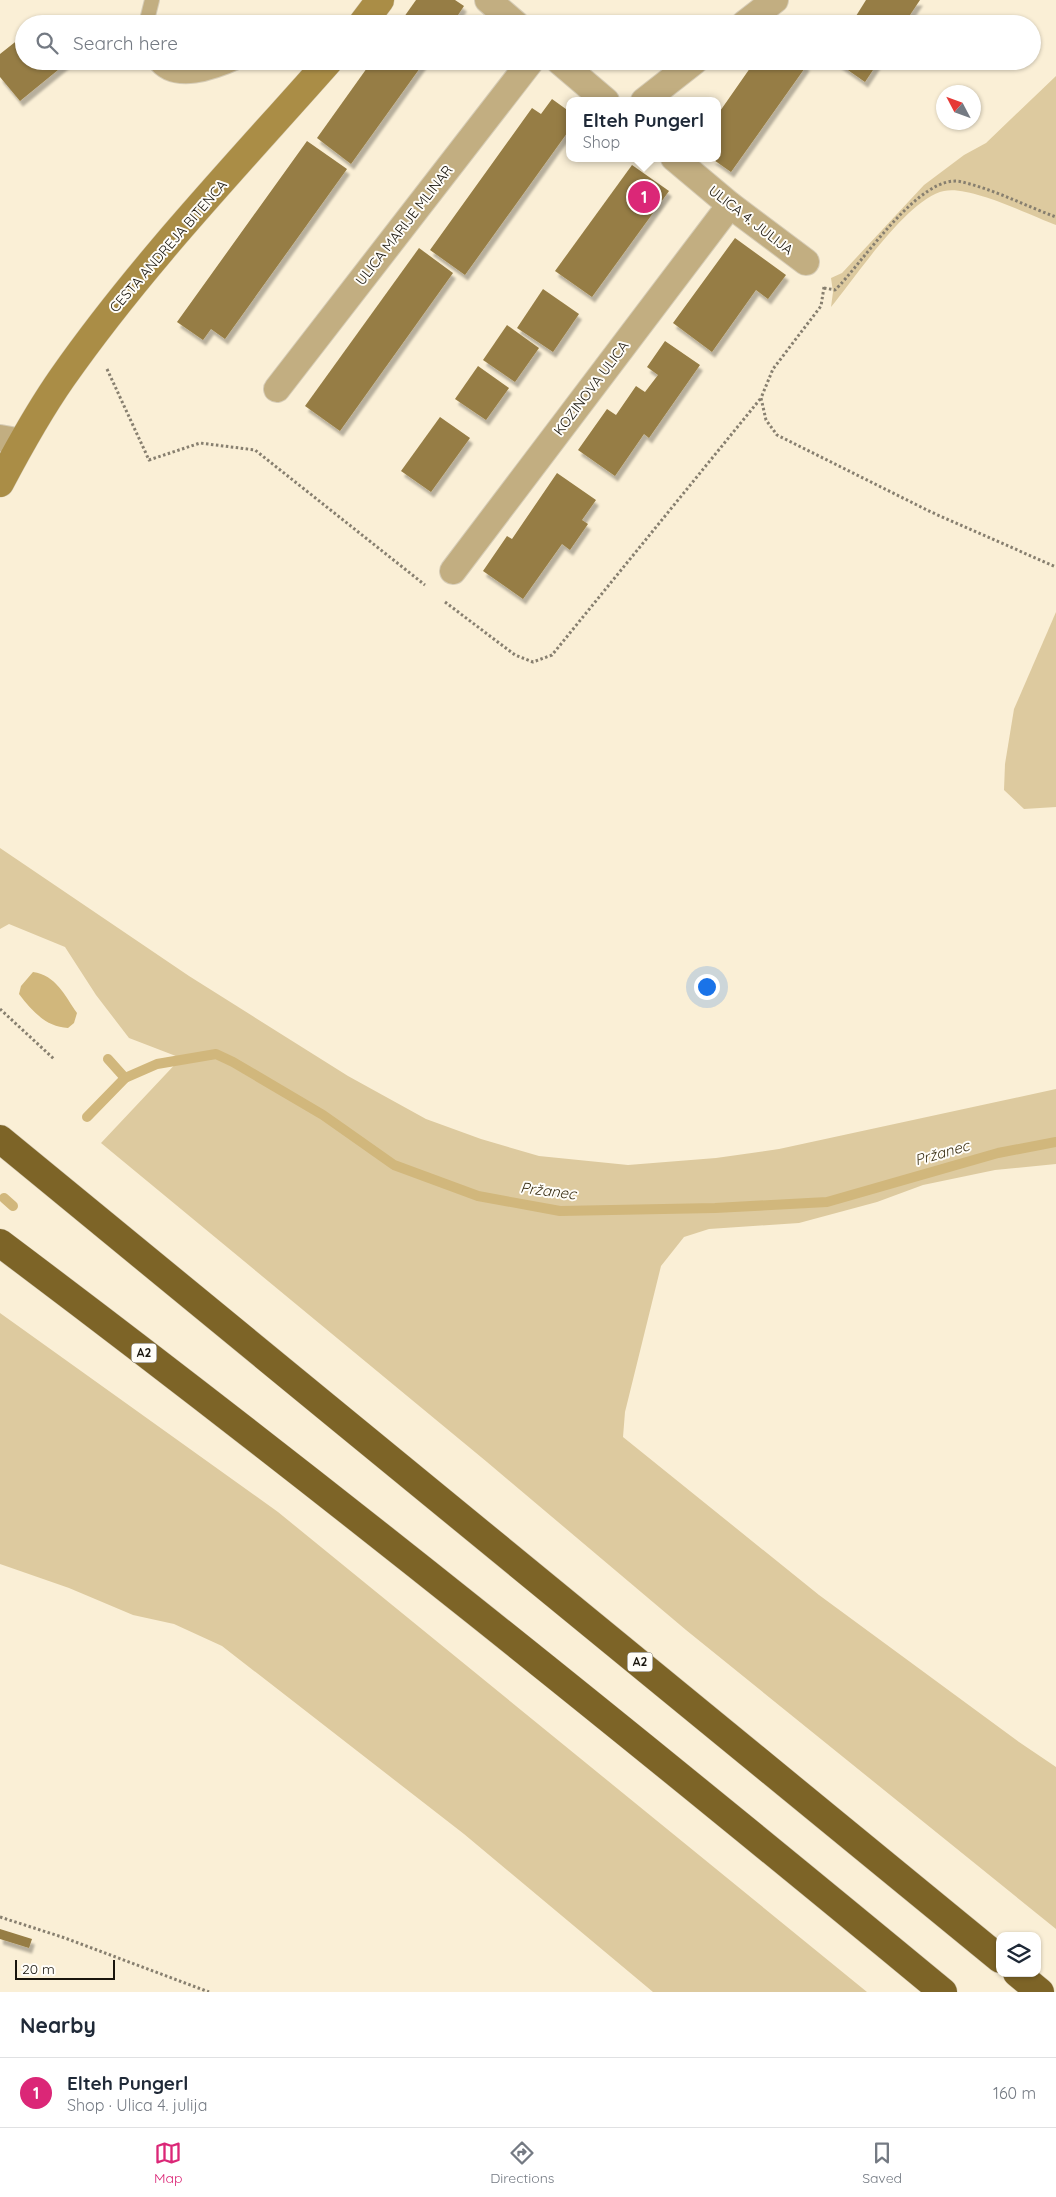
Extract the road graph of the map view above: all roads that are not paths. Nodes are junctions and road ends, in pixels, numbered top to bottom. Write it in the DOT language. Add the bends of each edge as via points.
graph roads {
  1 [pos="152,0"];
  2 [pos="380,0"];
  3 [pos="488,0"];
  4 [pos="775,0"];
  5 [pos="148,15"];
  6 [pos="369,15"];
  7 [pos="506,15"];
  8 [pos="756,15"];
  9 [pos="165,70"];
  10 [pos="220,70"];
  11 [pos="321,70"];
  12 [pos="524,70"];
  13 [pos="570,70"];
  14 [pos="684,70"];
  15 [pos="601,97"];
  16 [pos="649,97"];
  17 [pos="679,162"];
  18 [pos="730,205"];
  19 [pos="806,262"];
  20 [pos="277,389"];
  21 [pos="11,440"];
  22 [pos="0,482"];
  23 [pos="453,572"];
  24 [pos="0,1140"];
  25 [pos="0,1243"];
  26 [pos="996,1956"];
  27 [pos="1022,1977"];
  28 [pos="943,1992"];
  29 [pos="1040,1992"];
  1 -- 5 [label="lane"];
  2 -- 6 [label="street"];
  3 -- 7 [label="street"];
  4 -- 8 [label="street"];
  9 -- 10 [label="lane" via="190,76"];
  11 -- 21 [label="street, CESTA ANDREJA BITENCA" via="150,264"];
  12 -- 20 [label="street, ULICA MARIJE MLINAR"];
  13 -- 15 [label="street"];
  14 -- 16 [label="street"];
  17 -- 18 [label="street, ULICA 4. JULIJA"];
  18 -- 19 [label="street, ULICA 4. JULIJA"];
  18 -- 23 [label="street, KOZINOVA ULICA"];
  21 -- 22 [label="street, CESTA ANDREJA BITENCA"];
  24 -- 26 [label="highway, A2"];
  25 -- 28 [label="highway, A2" via="288,1463"];
  27 -- 29 [label="highway"];
}
